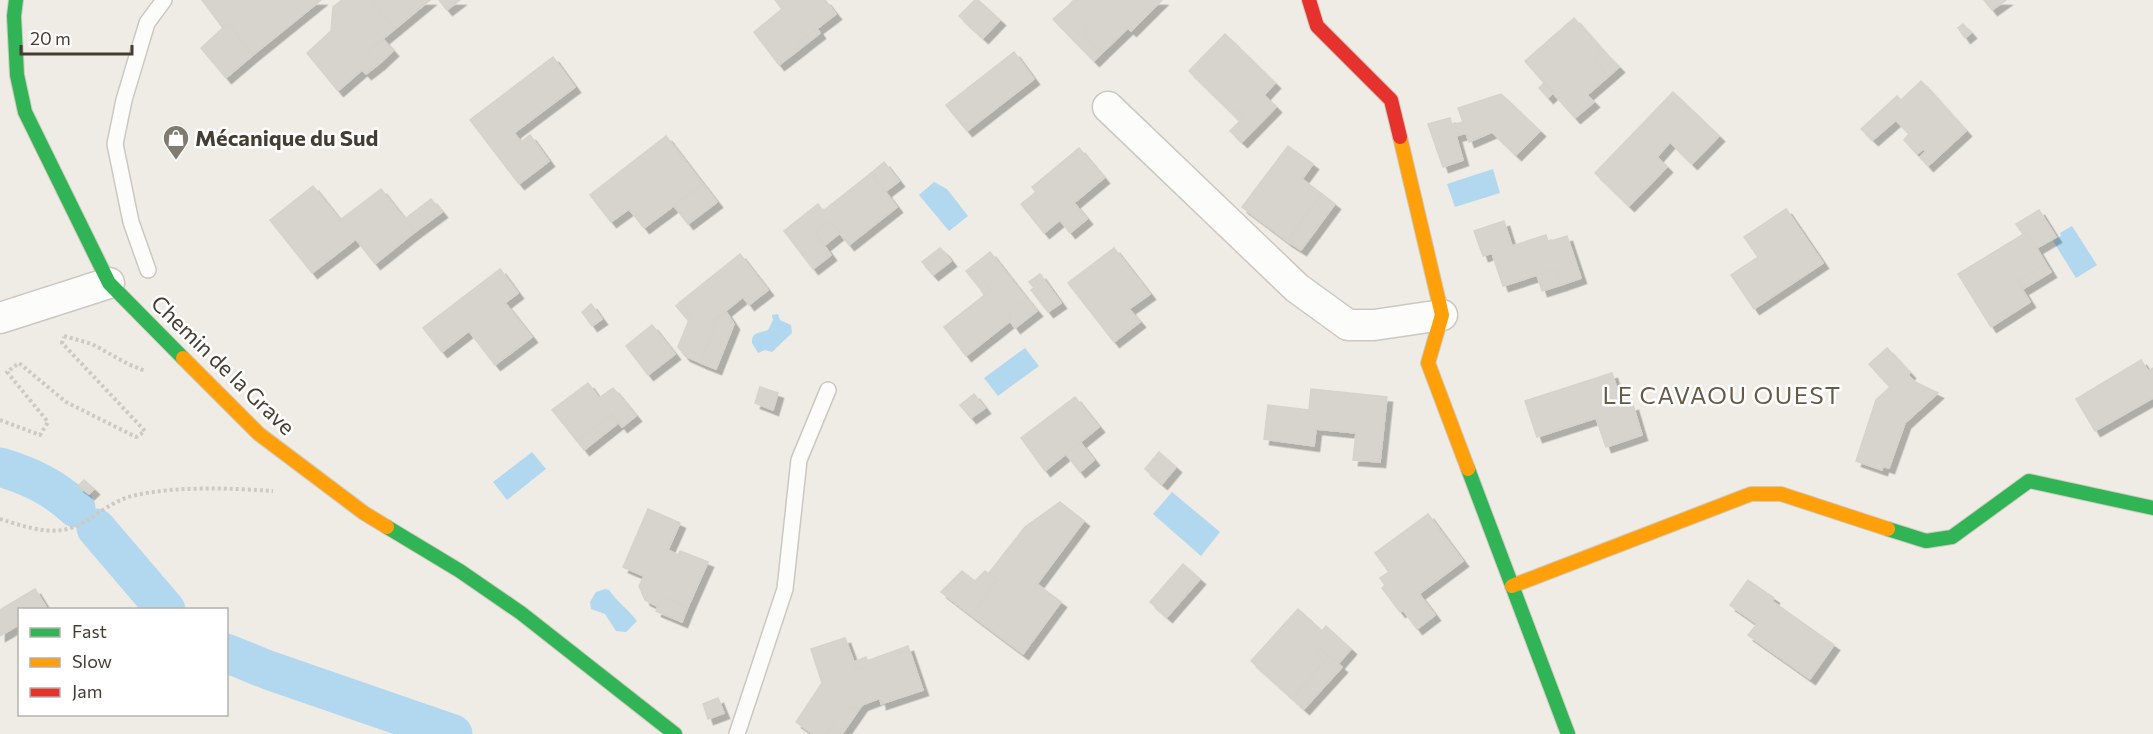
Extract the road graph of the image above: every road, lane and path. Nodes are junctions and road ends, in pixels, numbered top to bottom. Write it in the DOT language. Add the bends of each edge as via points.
graph roads {
  1 [pos="16,0"];
  2 [pos="164,0"];
  3 [pos="1309,0"];
  4 [pos="1108,107"];
  5 [pos="148,270"];
  6 [pos="109,283"];
  7 [pos="1442,315"];
  8 [pos="0,318"];
  9 [pos="58,331"];
  10 [pos="64,337"];
  11 [pos="150,373"];
  12 [pos="828,390"];
  13 [pos="0,420"];
  14 [pos="276,491"];
  15 [pos="2153,508"];
  16 [pos="0,519"];
  17 [pos="1512,586"];
  18 [pos="675,734"];
  19 [pos="737,734"];
  20 [pos="1568,734"];
  1 -- 6 [label="street, Chemin de la Grave" via="17,75 25,112"];
  2 -- 5 [label="lane" via="147,23 124,100 116,144 131,222"];
  3 -- 7 [label="street" via="1317,26 1390,100"];
  4 -- 7 [label="street" via="1297,288 1348,325"];
  6 -- 8 [label="street"];
  6 -- 18 [label="street, Chemin de la Grave" via="259,434 364,513 521,613"];
  7 -- 17 [label="street" via="1428,363"];
  9 -- 10 [label="path"];
  10 -- 11 [label="path" via="92,344"];
  10 -- 13 [label="path" via="62,344 145,431 136,437 66,402 19,363 7,372 48,422 40,435"];
  12 -- 19 [label="lane" via="799,460 785,589"];
  14 -- 16 [label="path" via="175,490 134,495 101,509 75,527 50,531"];
  15 -- 17 [label="street" via="2029,481 1952,537 1926,541 1781,494 1751,495"];
  17 -- 20 [label="street"];
}
